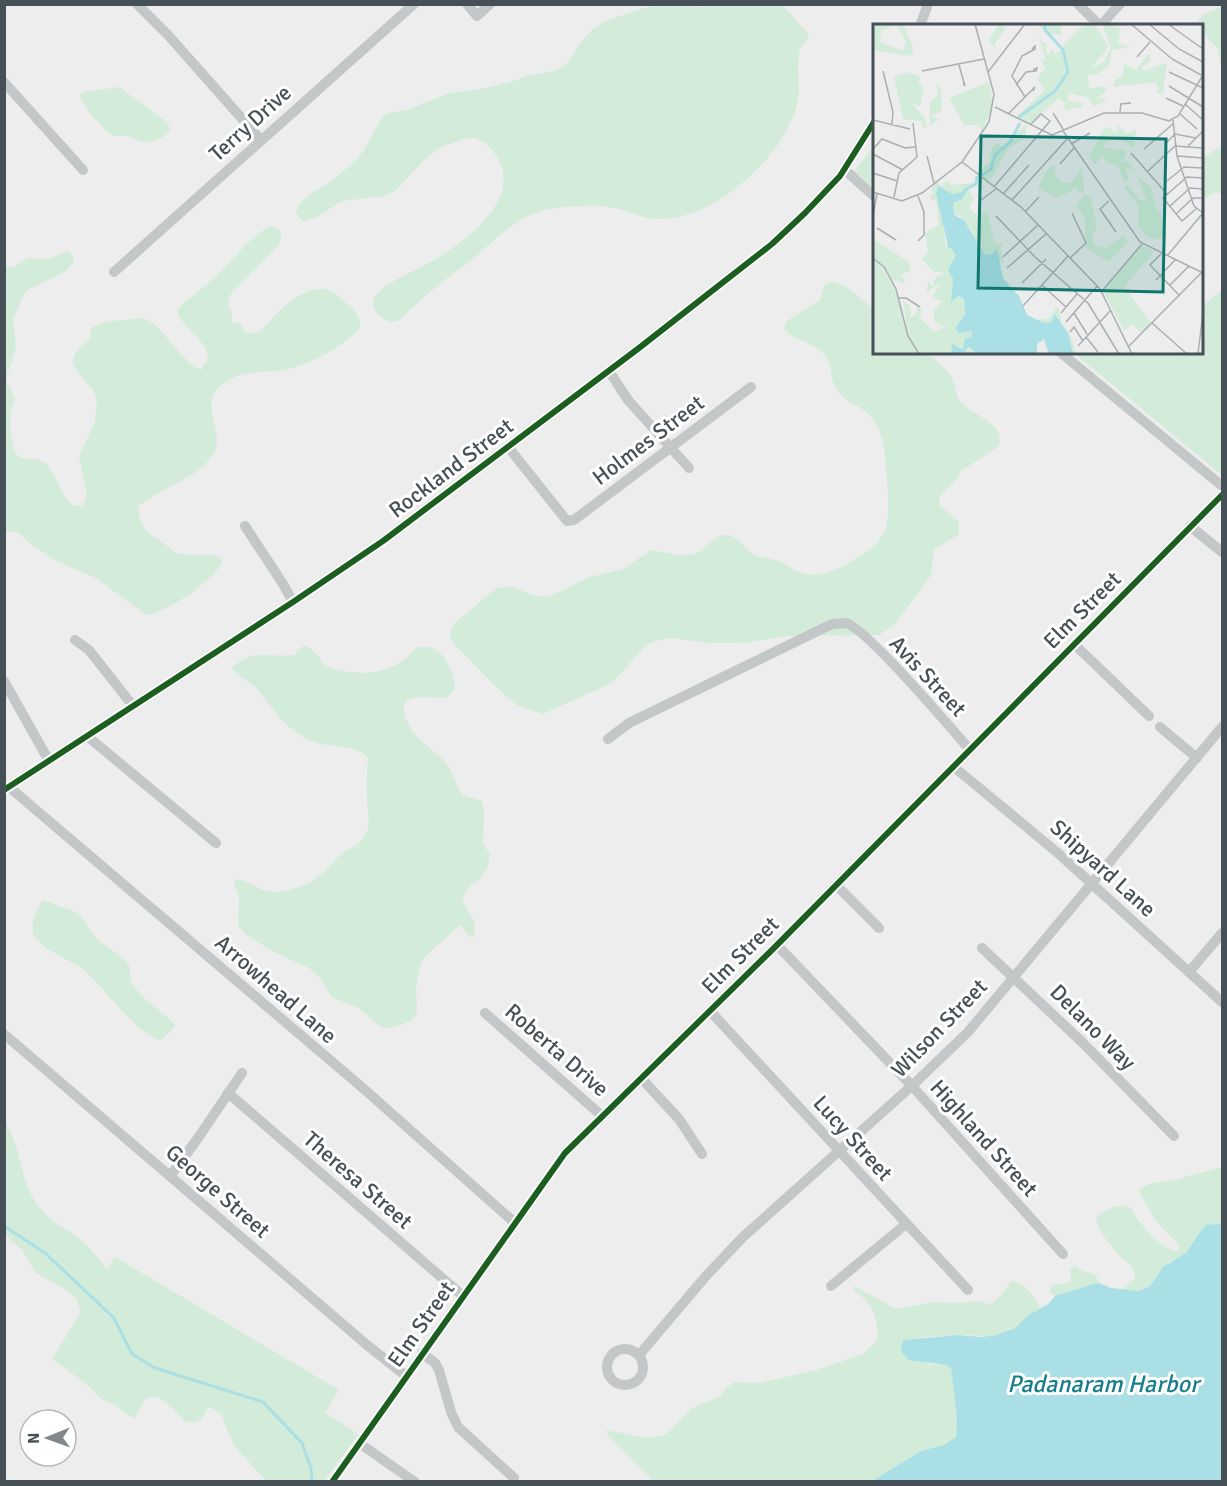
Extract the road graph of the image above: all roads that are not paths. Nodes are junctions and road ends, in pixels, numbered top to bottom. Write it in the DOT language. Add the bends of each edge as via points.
graph roads {
  1 [pos="137,4"];
  2 [pos="414,4"];
  3 [pos="467,4"];
  4 [pos="490,4"];
  5 [pos="928,4"];
  6 [pos="1078,4"];
  7 [pos="1120,4"];
  8 [pos="922,21"];
  9 [pos="1098,24"];
  10 [pos="1102,24"];
  11 [pos="4,82"];
  12 [pos="873,124"];
  13 [pos="261,140"];
  14 [pos="83,170"];
  15 [pos="845,170"];
  16 [pos="873,195"];
  17 [pos="114,272"];
  18 [pos="1062,354"];
  19 [pos="609,371"];
  20 [pos="751,387"];
  21 [pos="672,447"];
  22 [pos="509,448"];
  23 [pos="689,468"];
  24 [pos="1222,486"];
  25 [pos="1222,495"];
  26 [pos="245,526"];
  27 [pos="1190,526"];
  28 [pos="1222,552"];
  29 [pos="293,602"];
  30 [pos="75,640"];
  31 [pos="1074,644"];
  32 [pos="4,681"];
  33 [pos="133,706"];
  34 [pos="1149,716"];
  35 [pos="1160,727"];
  36 [pos="1222,727"];
  37 [pos="87,736"];
  38 [pos="608,739"];
  39 [pos="970,750"];
  40 [pos="1197,758"];
  41 [pos="49,760"];
  42 [pos="954,767"];
  43 [pos="7,788"];
  44 [pos="216,843"];
  45 [pos="836,885"];
  46 [pos="1091,885"];
  47 [pos="879,928"];
  48 [pos="1222,933"];
  49 [pos="777,945"];
  50 [pos="982,948"];
  51 [pos="1190,972"];
  52 [pos="1015,977"];
  53 [pos="1222,1002"];
  54 [pos="710,1011"];
  55 [pos="485,1013"];
  56 [pos="4,1034"];
  57 [pos="242,1072"];
  58 [pos="641,1078"];
  59 [pos="912,1086"];
  60 [pos="228,1093"];
  61 [pos="602,1116"];
  62 [pos="1174,1136"];
  63 [pos="839,1152"];
  64 [pos="702,1154"];
  65 [pos="171,1175"];
  66 [pos="515,1223"];
  67 [pos="906,1224"];
  68 [pos="1063,1254"];
  69 [pos="831,1286"];
  70 [pos="968,1290"];
  71 [pos="463,1296"];
  72 [pos="422,1353"];
  73 [pos="639,1355"];
  74 [pos="406,1376"];
  75 [pos="359,1443"];
  76 [pos="514,1478"];
  77 [pos="332,1482"];
  78 [pos="415,1482"];
  1 -- 13 [label="street"];
  2 -- 13 [label="street, Terry Drive"];
  3 -- 4 [label="street" via="477,16"];
  5 -- 8 [label="street"];
  6 -- 9 [label="street"];
  7 -- 10 [label="street"];
  11 -- 14 [label="street"];
  12 -- 15 [label="street, Rockland Street"];
  13 -- 17 [label="street, Terry Drive"];
  15 -- 16 [label="street"];
  15 -- 19 [label="street, Rockland Street" via="772,244"];
  18 -- 24 [label="street"];
  19 -- 21 [label="street" via="628,400"];
  19 -- 22 [label="street, Rockland Street"];
  20 -- 21 [label="street, Holmes Street"];
  21 -- 22 [label="street, Holmes Street" via="574,520 567,520"];
  21 -- 23 [label="street"];
  22 -- 29 [label="street, Rockland Street"];
  25 -- 27 [label="street, Elm Street"];
  26 -- 29 [label="street"];
  27 -- 28 [label="street"];
  27 -- 31 [label="street, Elm Street"];
  29 -- 33 [label="street, Rockland Street"];
  30 -- 33 [label="street" via="89,650"];
  31 -- 34 [label="street"];
  31 -- 39 [label="street, Elm Street"];
  32 -- 41 [label="street"];
  33 -- 37 [label="street, Rockland Street"];
  35 -- 40 [label="street"];
  36 -- 40 [label="street, Wilson Street"];
  37 -- 41 [label="street, Rockland Street"];
  37 -- 44 [label="street"];
  38 -- 39 [label="street, Avis Street" via="629,723 832,624 845,623 886,658"];
  39 -- 42 [label="street, Elm Street"];
  40 -- 46 [label="street, Wilson Street"];
  41 -- 43 [label="street, Rockland Street"];
  42 -- 45 [label="street, Elm Street"];
  42 -- 46 [label="street, Shipyard Lane"];
  43 -- 66 [label="street, Arrowhead Lane" via="364,1089"];
  45 -- 47 [label="street"];
  45 -- 49 [label="street, Elm Street"];
  46 -- 51 [label="street, Shipyard Lane"];
  46 -- 52 [label="street, Wilson Street"];
  48 -- 51 [label="street"];
  49 -- 54 [label="street, Elm Street"];
  49 -- 59 [label="street, Highland Street"];
  50 -- 52 [label="street, Delano Way"];
  51 -- 53 [label="street, Shipyard Lane"];
  52 -- 59 [label="street, Wilson Street" via="968,1032"];
  52 -- 62 [label="street, Delano Way"];
  54 -- 58 [label="street, Elm Street"];
  54 -- 63 [label="street, Lucy Street"];
  55 -- 61 [label="street, Roberta Drive"];
  56 -- 65 [label="street, George Street"];
  57 -- 60 [label="street"];
  58 -- 61 [label="street, Elm Street"];
  58 -- 64 [label="street" via="679,1119"];
  59 -- 63 [label="street, Wilson Street"];
  59 -- 68 [label="street, Highland Street"];
  60 -- 65 [label="street"];
  60 -- 71 [label="street, Theresa Street"];
  61 -- 66 [label="street, Elm Street" via="565,1153"];
  63 -- 67 [label="street, Lucy Street"];
  63 -- 73 [label="street, Wilson Street" via="743,1237"];
  65 -- 74 [label="street, George Street"];
  66 -- 71 [label="street, Elm Street"];
  67 -- 69 [label="street"];
  67 -- 70 [label="street, Lucy Street"];
  71 -- 72 [label="street, Elm Street"];
  72 -- 74 [label="street, Elm Street"];
  72 -- 76 [label="street" via="439,1370 458,1426"];
  74 -- 75 [label="street, Elm Street"];
  75 -- 77 [label="street, Elm Street"];
  75 -- 78 [label="street"];
}
